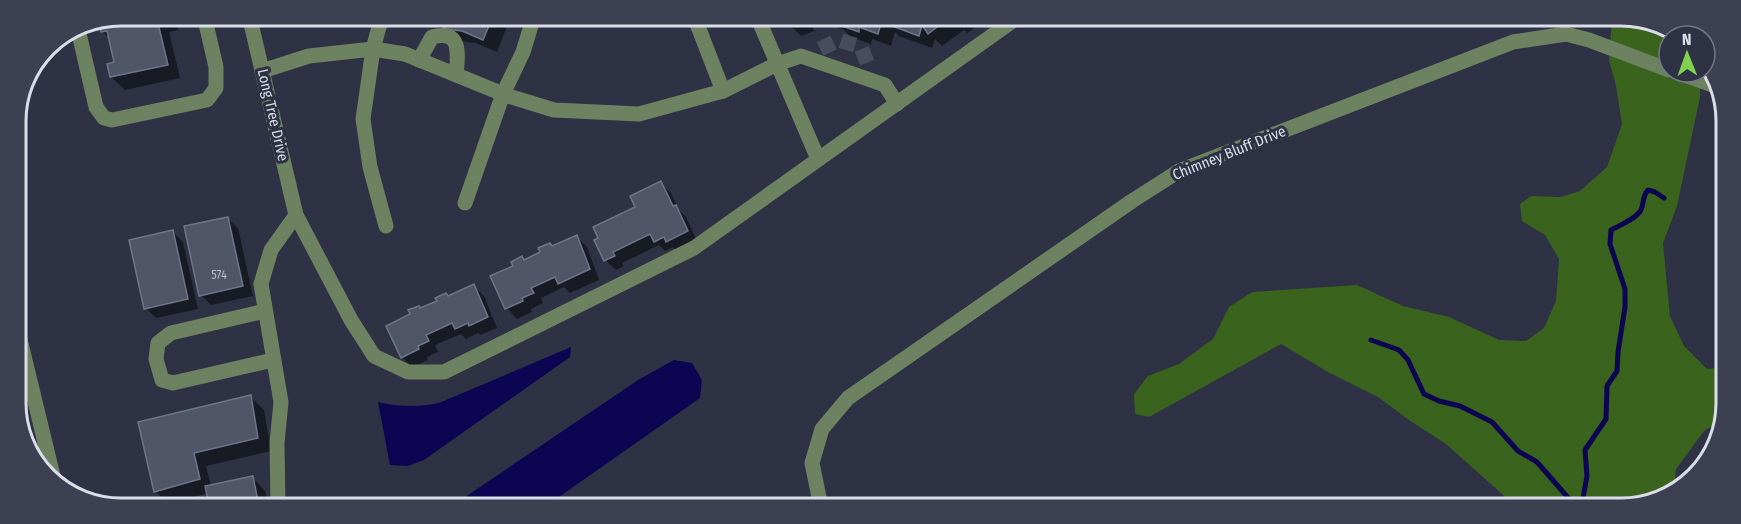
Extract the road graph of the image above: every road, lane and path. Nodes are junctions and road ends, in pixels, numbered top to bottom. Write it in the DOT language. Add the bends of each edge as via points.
graph roads {
  1 [pos="207,26"];
  2 [pos="252,26"];
  3 [pos="379,26"];
  4 [pos="531,26"];
  5 [pos="698,26"];
  6 [pos="761,26"];
  7 [pos="1005,26"];
  8 [pos="79,35"];
  9 [pos="373,49"];
  10 [pos="419,60"];
  11 [pos="777,64"];
  12 [pos="1657,66"];
  13 [pos="262,71"];
  14 [pos="456,75"];
  15 [pos="723,91"];
  16 [pos="503,94"];
  17 [pos="897,104"];
  18 [pos="818,159"];
  19 [pos="465,202"];
  20 [pos="296,214"];
  21 [pos="386,226"];
  22 [pos="265,311"];
  23 [pos="273,360"];
  24 [pos="26,363"];
  25 [pos="52,469"];
  26 [pos="278,498"];
  27 [pos="818,498"];
  1 -- 8 [label="street" via="216,67 216,88 207,100 112,120 104,118 96,107"];
  2 -- 13 [label="street, Long Tree Drive"];
  3 -- 9 [label="street"];
  4 -- 16 [label="street"];
  5 -- 15 [label="street"];
  6 -- 11 [label="street"];
  7 -- 17 [label="street, Long Tree Drive"];
  9 -- 10 [label="street"];
  9 -- 13 [label="street" via="309,56"];
  9 -- 21 [label="street" via="363,119 370,167"];
  10 -- 14 [label="street"];
  10 -- 14 [label="street" via="432,37 450,37 458,55"];
  11 -- 15 [label="street"];
  11 -- 17 [label="street" via="818,55 867,72 885,85"];
  11 -- 18 [label="street"];
  12 -- 27 [label="street, Chimney Bluff Drive" via="1566,34 1513,42 1179,171 848,398 822,429 812,463"];
  13 -- 20 [label="street, Long Tree Drive"];
  14 -- 16 [label="street"];
  15 -- 16 [label="street" via="639,114 554,110"];
  16 -- 19 [label="street"];
  17 -- 18 [label="street, Long Tree Drive"];
  18 -- 20 [label="street, Long Tree Drive" via="694,248 444,372 408,372 374,356"];
  20 -- 22 [label="street" via="271,250 261,284"];
  22 -- 23 [label="street"];
  22 -- 23 [label="street" via="171,333 158,343 156,359 162,381 173,384"];
  23 -- 26 [label="street" via="281,402"];
  24 -- 25 [label="street"];
}
